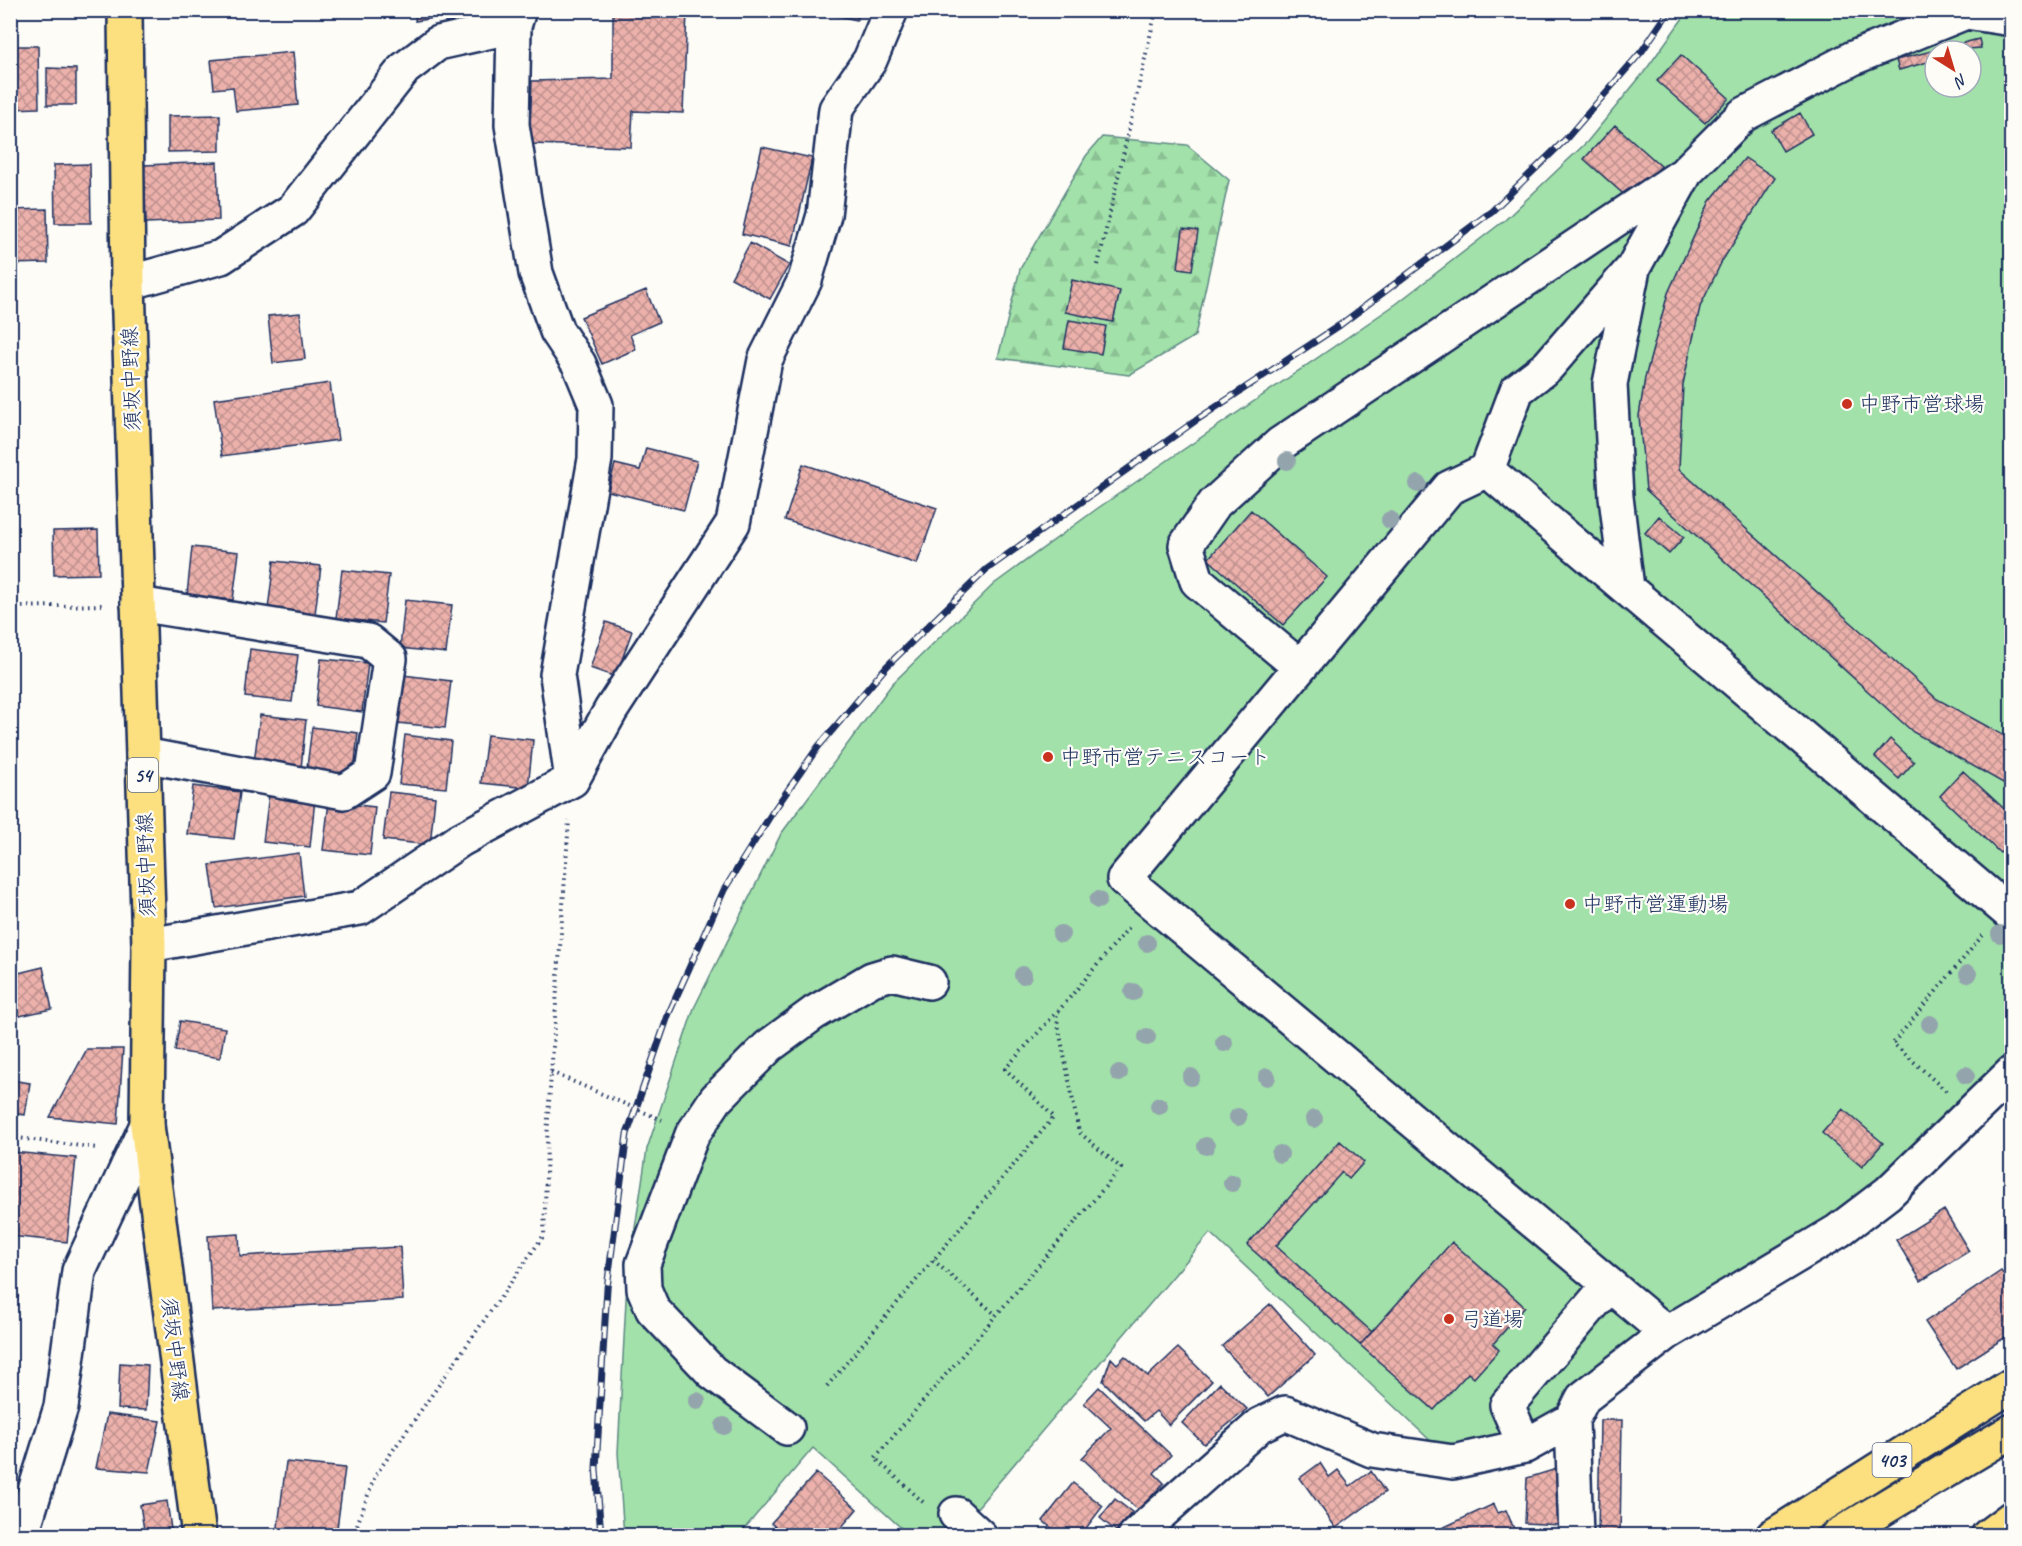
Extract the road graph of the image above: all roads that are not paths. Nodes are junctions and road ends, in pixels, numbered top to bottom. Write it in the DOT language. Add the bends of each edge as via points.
graph roads {
  1 [pos="125,10"];
  2 [pos="891,10"];
  3 [pos="1967,11"];
  4 [pos="517,18"];
  5 [pos="2012,19"];
  6 [pos="1686,172"];
  7 [pos="1633,268"];
  8 [pos="128,283"];
  9 [pos="1487,470"];
  10 [pos="1627,588"];
  11 [pos="138,604"];
  12 [pos="1300,668"];
  13 [pos="143,755"];
  14 [pos="572,780"];
  15 [pos="1999,924"];
  16 [pos="149,945"];
  17 [pos="929,982"];
  18 [pos="2012,1073"];
  19 [pos="140,1139"];
  20 [pos="1609,1285"];
  21 [pos="1666,1333"];
  22 [pos="2012,1385"];
  23 [pos="1572,1420"];
  24 [pos="787,1428"];
  25 [pos="2012,1431"];
  26 [pos="1525,1446"];
  27 [pos="944,1512"];
  28 [pos="2012,1518"];
  29 [pos="21,1536"];
  30 [pos="199,1536"];
  31 [pos="980,1536"];
  32 [pos="1135,1536"];
  33 [pos="1576,1536"];
  34 [pos="1773,1536"];
  35 [pos="1837,1536"];
  36 [pos="1988,1536"];
  1 -- 8 [label="main road, 須坂中野線 / 54"];
  2 -- 14 [label="street" via="870,60 836,109 824,215 805,280 765,360 733,523 611,710"];
  3 -- 5 [label="street"];
  3 -- 6 [label="street" via="1853,57 1743,115"];
  4 -- 8 [label="street" via="438,43 404,69 293,210 221,257"];
  4 -- 14 [label="street" via="512,125 536,273 557,331 579,364 596,405 595,459 557,675"];
  6 -- 7 [label="street"];
  6 -- 12 [label="street" via="1280,444 1215,503 1186,545 1197,581"];
  7 -- 9 [label="street" via="1548,366 1517,390"];
  7 -- 10 [label="street" via="1610,384 1616,497"];
  8 -- 11 [label="main road, 須坂中野線 / 54"];
  9 -- 10 [label="street"];
  9 -- 12 [label="street" via="1449,488"];
  10 -- 15 [label="street"];
  11 -- 13 [label="main road, 須坂中野線 / 54"];
  11 -- 13 [label="street" via="368,641 390,659 373,773 344,792"];
  12 -- 20 [label="street" via="1124,879"];
  13 -- 16 [label="main road, 須坂中野線 / 54"];
  14 -- 16 [label="street" via="460,840 360,908"];
  16 -- 19 [label="main road, 須坂中野線 / 54"];
  17 -- 24 [label="street" via="892,973 872,979 814,1013 769,1046 723,1091 692,1135 643,1264 644,1289 653,1310 712,1372"];
  18 -- 21 [label="street" via="1880,1200 1838,1231"];
  19 -- 29 [label="street" via="79,1271 61,1407"];
  19 -- 30 [label="main road, 須坂中野線 / 54"];
  20 -- 21 [label="street"];
  20 -- 26 [label="street" via="1508,1405"];
  21 -- 23 [label="street" via="1583,1398"];
  22 -- 34 [label="main road, 403"];
  23 -- 26 [label="street"];
  23 -- 33 [label="street"];
  25 -- 35 [label="main road"];
  26 -- 32 [label="street" via="1453,1462 1372,1450 1285,1413 1260,1425"];
  27 -- 31 [label="street"];
  28 -- 36 [label="main road"];
}
